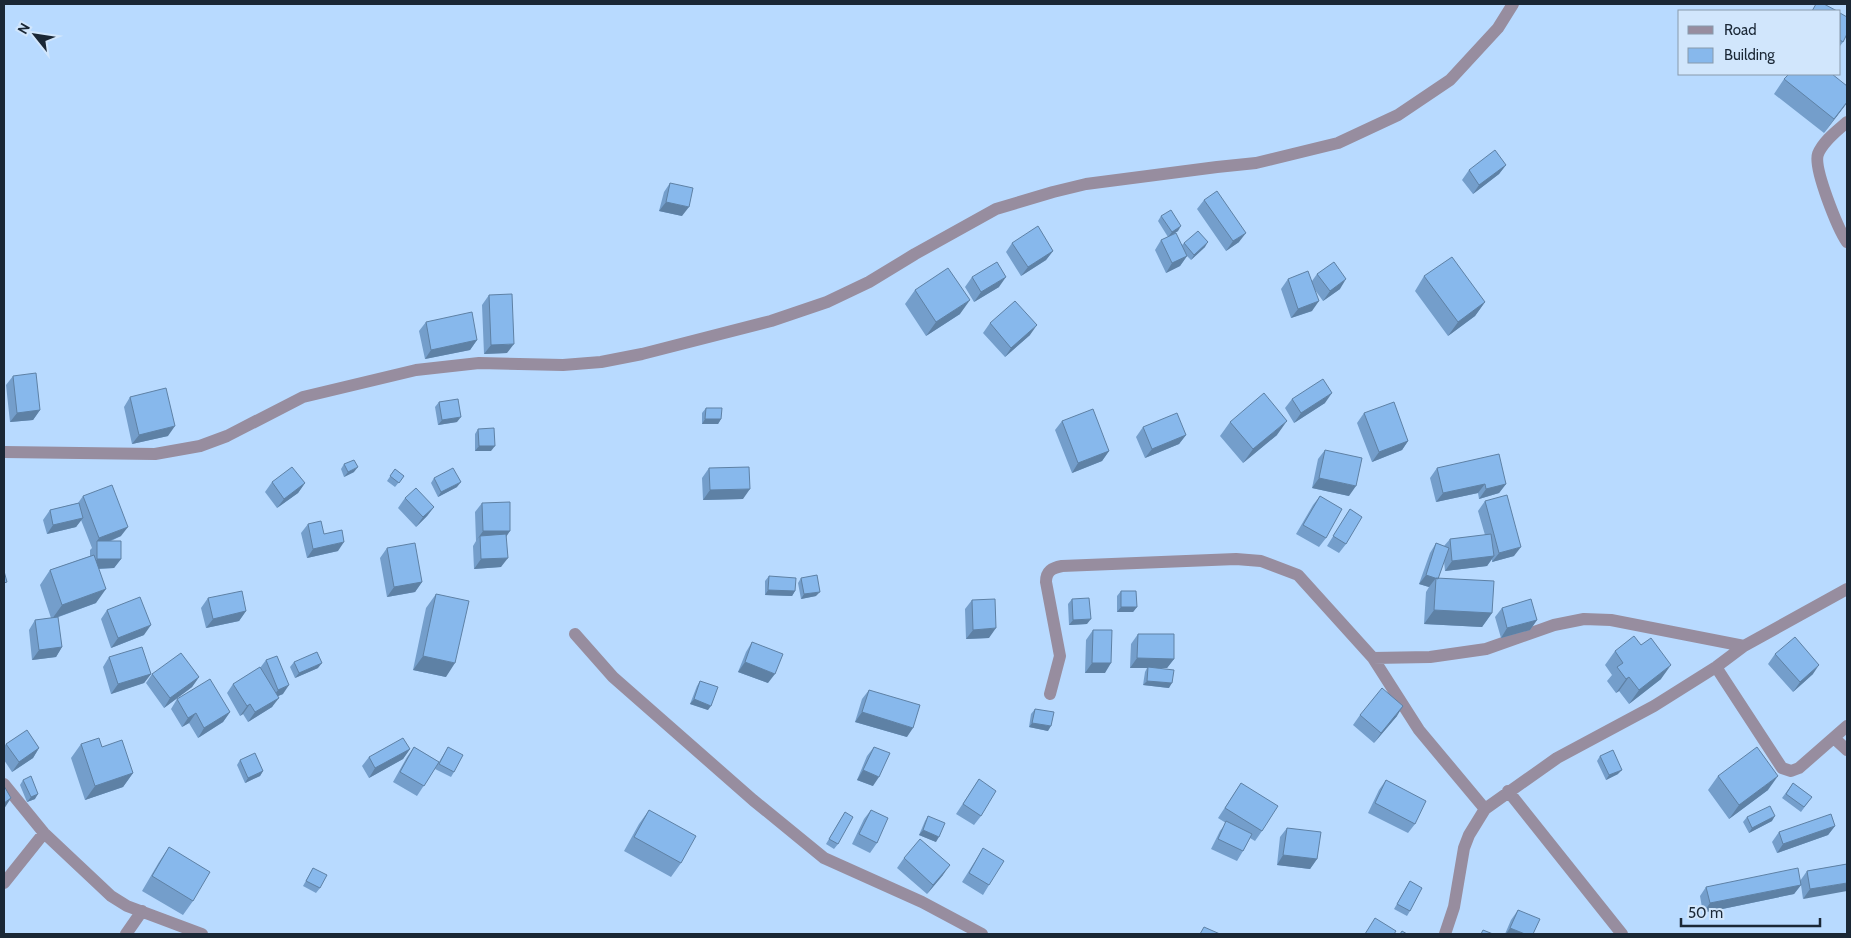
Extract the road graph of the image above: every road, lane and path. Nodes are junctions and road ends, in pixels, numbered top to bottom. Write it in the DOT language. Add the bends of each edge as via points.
graph roads {
  1 [pos="1513,4"];
  2 [pos="1847,122"];
  3 [pos="1847,242"];
  4 [pos="4,452"];
  5 [pos="1844,595"];
  6 [pos="575,634"];
  7 [pos="1744,646"];
  8 [pos="1373,658"];
  9 [pos="1716,667"];
  10 [pos="1050,694"];
  11 [pos="1847,726"];
  12 [pos="1834,738"];
  13 [pos="1847,750"];
  14 [pos="4,784"];
  15 [pos="1508,791"];
  16 [pos="1484,809"];
  17 [pos="44,834"];
  18 [pos="4,883"];
  19 [pos="142,911"];
  20 [pos="126,934"];
  21 [pos="202,934"];
  22 [pos="982,934"];
  23 [pos="1445,934"];
  24 [pos="1622,934"];
  1 -- 4 [label="street" via="1498,28 1450,80 1398,115 1338,143 1256,163 1086,184 996,209 869,282 827,302 771,321 601,362 564,365 479,363 416,370 303,397 227,436 200,446 155,454"];
  2 -- 3 [label="street" via="1822,146 1817,162 1822,186"];
  5 -- 7 [label="street"];
  6 -- 22 [label="street" via="613,677 824,858 922,902"];
  7 -- 8 [label="street" via="1611,620 1584,619 1554,625 1486,649 1430,657"];
  7 -- 9 [label="street"];
  8 -- 10 [label="street" via="1298,575 1261,561 1236,559 1062,566 1054,567 1046,577 1060,656"];
  8 -- 16 [label="street" via="1419,730"];
  9 -- 12 [label="street" via="1782,768 1791,771 1799,768"];
  9 -- 15 [label="street" via="1654,706 1557,758"];
  11 -- 12 [label="street"];
  12 -- 13 [label="street"];
  14 -- 17 [label="street"];
  15 -- 16 [label="street"];
  15 -- 24 [label="street"];
  16 -- 23 [label="street" via="1464,848 1454,907"];
  17 -- 18 [label="street"];
  17 -- 19 [label="street" via="110,896"];
  19 -- 20 [label="street"];
  19 -- 21 [label="street"];
}
